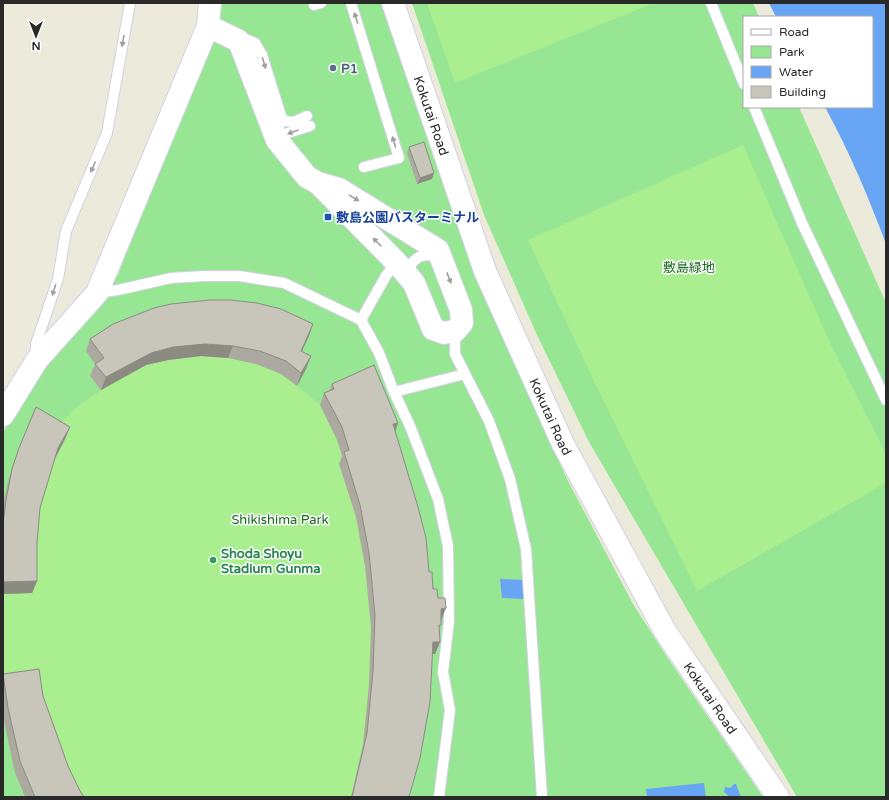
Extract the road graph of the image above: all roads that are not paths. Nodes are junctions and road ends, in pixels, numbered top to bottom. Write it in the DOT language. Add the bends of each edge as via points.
graph roads {
  1 [pos="130,3"];
  2 [pos="210,3"];
  3 [pos="351,3"];
  4 [pos="393,3"];
  5 [pos="711,3"];
  6 [pos="208,26"];
  7 [pos="239,41"];
  8 [pos="743,82"];
  9 [pos="754,108"];
  10 [pos="277,140"];
  11 [pos="364,167"];
  12 [pos="318,183"];
  13 [pos="438,250"];
  14 [pos="397,263"];
  15 [pos="414,283"];
  16 [pos="97,293"];
  17 [pos="361,320"];
  18 [pos="455,332"];
  19 [pos="37,360"];
  20 [pos="465,374"];
  21 [pos="394,392"];
  22 [pos="886,400"];
  23 [pos="3,415"];
  24 [pos="439,797"];
  25 [pos="542,797"];
  26 [pos="778,797"];
  1 -- 19 [label="lane, one-way" via="107,133 66,231 58,279 36,344"];
  2 -- 6 [label="street"];
  11 -- 3 [label="lane, one-way" via="399,158"];
  4 -- 26 [label="street, Kokutai Road" via="485,271 563,444 665,631"];
  5 -- 8 [label="lane"];
  6 -- 7 [label="street"];
  6 -- 16 [label="street"];
  7 -- 10 [label="street"];
  7 -- 10 [label="lane, one-way" via="248,40 255,43 262,55 284,121 308,121"];
  9 -- 22 [label="lane" via="802,224"];
  10 -- 12 [label="street" via="307,177"];
  12 -- 13 [label="street, one-way" via="339,189"];
  14 -- 12 [label="street, one-way"];
  13 -- 15 [label="lane" via="436,256 423,254 411,264"];
  13 -- 18 [label="street, one-way" via="462,310 462,323"];
  14 -- 15 [label="street"];
  14 -- 17 [label="lane" via="386,274"];
  15 -- 18 [label="street" via="433,328 444,333"];
  16 -- 17 [label="lane" via="171,278 239,276 284,283"];
  16 -- 19 [label="street"];
  17 -- 21 [label="lane" via="379,353"];
  18 -- 20 [label="lane" via="455,354"];
  19 -- 23 [label="street"];
  20 -- 21 [label="lane"];
  20 -- 25 [label="lane" via="489,421 510,479 526,549"];
  21 -- 24 [label="lane" via="438,499 448,546 449,621 443,672 450,710"];
}
